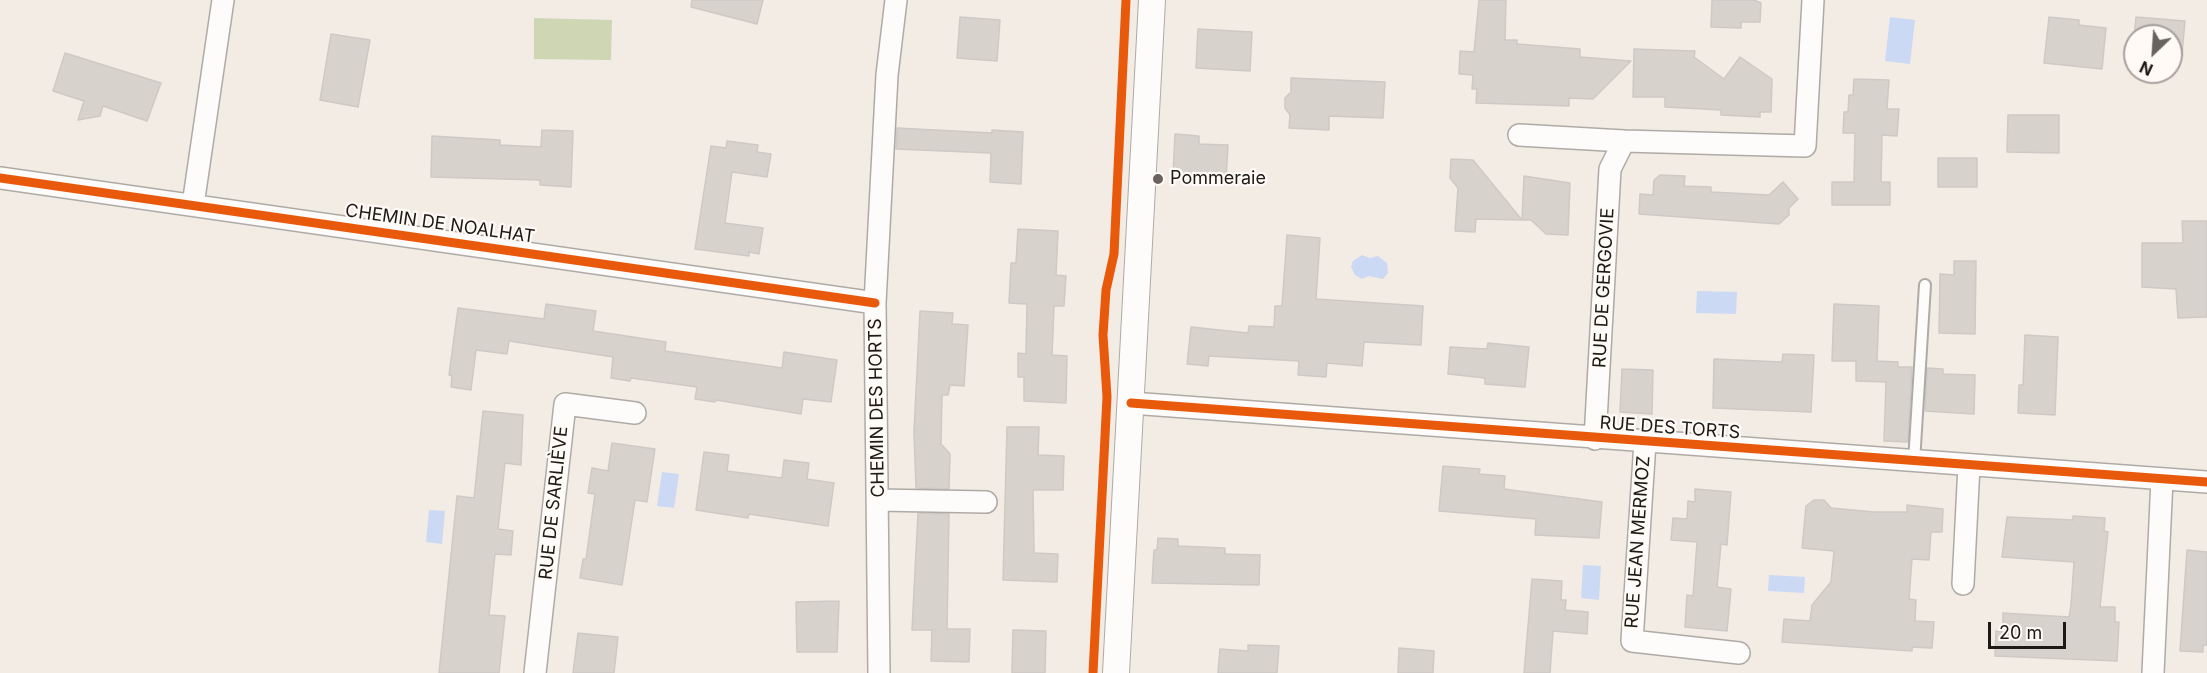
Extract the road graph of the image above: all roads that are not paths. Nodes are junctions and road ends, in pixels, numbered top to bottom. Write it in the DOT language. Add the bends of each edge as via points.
graph roads {
  1 [pos="223,0"];
  2 [pos="896,0"];
  3 [pos="1152,0"];
  4 [pos="1813,0"];
  5 [pos="1520,135"];
  6 [pos="1624,141"];
  7 [pos="0,178"];
  8 [pos="194,205"];
  9 [pos="1925,285"];
  10 [pos="875,303"];
  11 [pos="1131,403"];
  12 [pos="635,413"];
  13 [pos="1595,439"];
  14 [pos="1645,442"];
  15 [pos="1914,462"];
  16 [pos="1969,465"];
  17 [pos="2162,479"];
  18 [pos="2207,482"];
  19 [pos="878,500"];
  20 [pos="986,502"];
  21 [pos="1963,584"];
  22 [pos="1739,653"];
  23 [pos="535,673"];
  24 [pos="879,673"];
  25 [pos="1116,673"];
  26 [pos="2153,673"];
  27 [pos="2158,673"];
  1 -- 8 [label="street"];
  2 -- 10 [label="street, CHEMIN DES HORTS" via="887,75"];
  3 -- 11 [label="street"];
  4 -- 6 [label="street" via="1805,146"];
  5 -- 6 [label="street"];
  6 -- 13 [label="street, RUE DE GERGOVIE" via="1610,169"];
  7 -- 8 [label="street, CHEMIN DE NOALHAT"];
  8 -- 10 [label="street, CHEMIN DE NOALHAT"];
  9 -- 15 [label="lane"];
  10 -- 19 [label="street, CHEMIN DES HORTS"];
  11 -- 13 [label="street, RUE DES TORTS"];
  11 -- 25 [label="street"];
  12 -- 23 [label="street, RUE DE SARLIÈVE" via="565,404"];
  13 -- 14 [label="street, RUE DES TORTS"];
  14 -- 15 [label="street, RUE DES TORTS"];
  14 -- 22 [label="street, RUE JEAN MERMOZ" via="1632,641"];
  15 -- 16 [label="street, RUE DES TORTS"];
  16 -- 17 [label="street, RUE DES TORTS"];
  16 -- 21 [label="street"];
  17 -- 18 [label="street, RUE DES TORTS"];
  17 -- 26 [label="street"];
  19 -- 20 [label="street"];
  19 -- 24 [label="street, CHEMIN DES HORTS"];
  26 -- 27 [label="street"];
}
